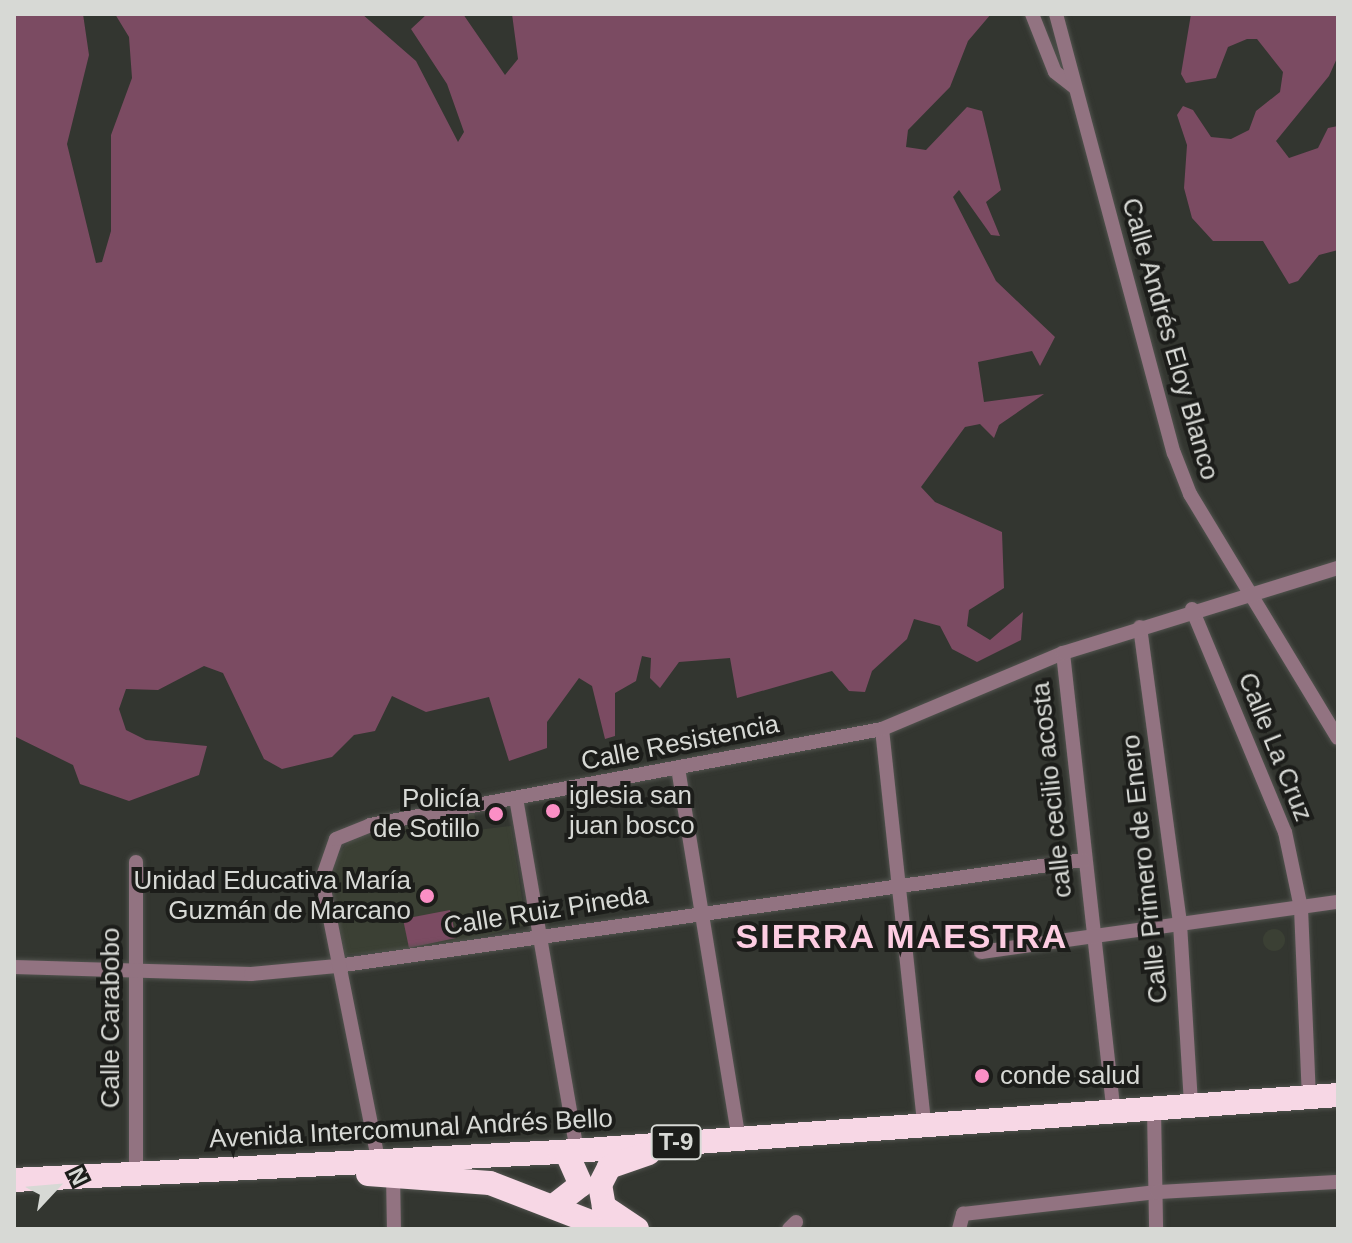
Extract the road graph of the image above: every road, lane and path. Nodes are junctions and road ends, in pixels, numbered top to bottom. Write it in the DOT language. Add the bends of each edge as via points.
graph roads {
  1 [pos="1032,14"];
  2 [pos="1056,14"];
  3 [pos="1074,87"];
  4 [pos="1338,568"];
  5 [pos="1251,591"];
  6 [pos="1192,609"];
  7 [pos="1140,627"];
  8 [pos="1063,653"];
  9 [pos="882,729"];
  10 [pos="1338,738"];
  11 [pos="678,768"];
  12 [pos="516,798"];
  13 [pos="1084,860"];
  14 [pos="136,862"];
  15 [pos="898,888"];
  16 [pos="1338,902"];
  17 [pos="1301,908"];
  18 [pos="701,910"];
  19 [pos="1180,924"];
  20 [pos="1091,936"];
  21 [pos="542,939"];
  22 [pos="981,952"];
  23 [pos="337,966"];
  24 [pos="14,967"];
  25 [pos="133,968"];
  26 [pos="1338,1095"];
  27 [pos="1309,1098"];
  28 [pos="1191,1106"];
  29 [pos="1154,1109"];
  30 [pos="1114,1112"];
  31 [pos="924,1124"];
  32 [pos="739,1140"];
  33 [pos="572,1151"];
  34 [pos="386,1166"];
  35 [pos="136,1174"];
  36 [pos="14,1180"];
  37 [pos="1338,1182"];
  38 [pos="1157,1192"];
  39 [pos="14,1194"];
  40 [pos="555,1205"];
  41 [pos="582,1223"];
  42 [pos="394,1229"];
  43 [pos="609,1229"];
  44 [pos="637,1229"];
  45 [pos="959,1229"];
  46 [pos="1156,1229"];
  1 -- 3 [label="street" via="1055,72"];
  2 -- 3 [label="street, Calle Andrés Eloy Blanco"];
  3 -- 5 [label="street, Calle Andrés Eloy Blanco" via="1174,453 1190,494"];
  4 -- 5 [label="street, Calle Resistencia"];
  5 -- 6 [label="street, Calle Resistencia"];
  5 -- 10 [label="street, Calle Andrés Eloy Blanco"];
  6 -- 7 [label="street, Calle Resistencia"];
  6 -- 17 [label="street, Calle La Cruz" via="1270,788"];
  7 -- 8 [label="street, Calle Resistencia"];
  7 -- 19 [label="street, Calle Primero de Enero"];
  8 -- 9 [label="street, Calle Resistencia"];
  8 -- 13 [label="street, calle cecilio acosta"];
  9 -- 11 [label="street, Calle Resistencia"];
  9 -- 15 [label="street"];
  11 -- 12 [label="street, Calle Resistencia"];
  11 -- 18 [label="street"];
  12 -- 21 [label="street"];
  12 -- 23 [label="street, Calle Resistencia" via="370,825 336,839 322,879"];
  13 -- 15 [label="street, Calle Ruiz Pineda"];
  13 -- 20 [label="street, calle cecilio acosta"];
  14 -- 25 [label="street, Calle Carabobo"];
  15 -- 18 [label="street, Calle Ruiz Pineda"];
  15 -- 31 [label="street"];
  16 -- 17 [label="street"];
  17 -- 19 [label="street"];
  17 -- 27 [label="street, Calle La Cruz"];
  18 -- 21 [label="street, Calle Ruiz Pineda"];
  18 -- 32 [label="street"];
  19 -- 20 [label="street"];
  19 -- 28 [label="street, Calle Primero de Enero"];
  20 -- 22 [label="street"];
  20 -- 30 [label="street, calle cecilio acosta"];
  21 -- 23 [label="street, Calle Ruiz Pineda"];
  21 -- 33 [label="street"];
  23 -- 25 [label="street, Calle Ruiz Pineda" via="251,974"];
  23 -- 34 [label="street, Calle Resistencia"];
  24 -- 25 [label="street, Calle Ruiz Pineda"];
  25 -- 35 [label="street, Calle Carabobo"];
  26 -- 27 [label="highway, Avenida Intercomunal Andrés Bello / T-9"];
  27 -- 28 [label="highway, Avenida Intercomunal Andrés Bello / T-9"];
  28 -- 29 [label="highway, Avenida Intercomunal Andrés Bello / T-9"];
  29 -- 30 [label="highway, Avenida Intercomunal Andrés Bello / T-9"];
  29 -- 38 [label="street"];
  30 -- 31 [label="highway, Avenida Intercomunal Andrés Bello / T-9"];
  31 -- 32 [label="highway, Avenida Intercomunal Andrés Bello / T-9"];
  32 -- 33 [label="highway, Avenida Intercomunal Andrés Bello / T-9"];
  32 -- 44 [label="highway, T-9" via="609,1167 599,1197 614,1217"];
  33 -- 34 [label="highway, Avenida Intercomunal Andrés Bello / T-9"];
  33 -- 40 [label="highway" via="581,1185"];
  34 -- 35 [label="highway, Avenida Intercomunal Andrés Bello / T-9"];
  34 -- 39 [label="highway, Avenida Intercomunal Andrés Bello / T-9"];
  34 -- 40 [label="highway, Avenida Intercomunal Andrés Bello / T-9" via="490,1183"];
  34 -- 42 [label="street, Calle Resistencia"];
  35 -- 36 [label="highway, Avenida Intercomunal Andrés Bello / T-9"];
  37 -- 38 [label="street"];
  38 -- 45 [label="street" via="963,1214"];
  38 -- 46 [label="street"];
  40 -- 41 [label="highway, Avenida Intercomunal Andrés Bello / T-9"];
  41 -- 43 [label="highway, Avenida Intercomunal Andrés Bello / T-9"];
}
